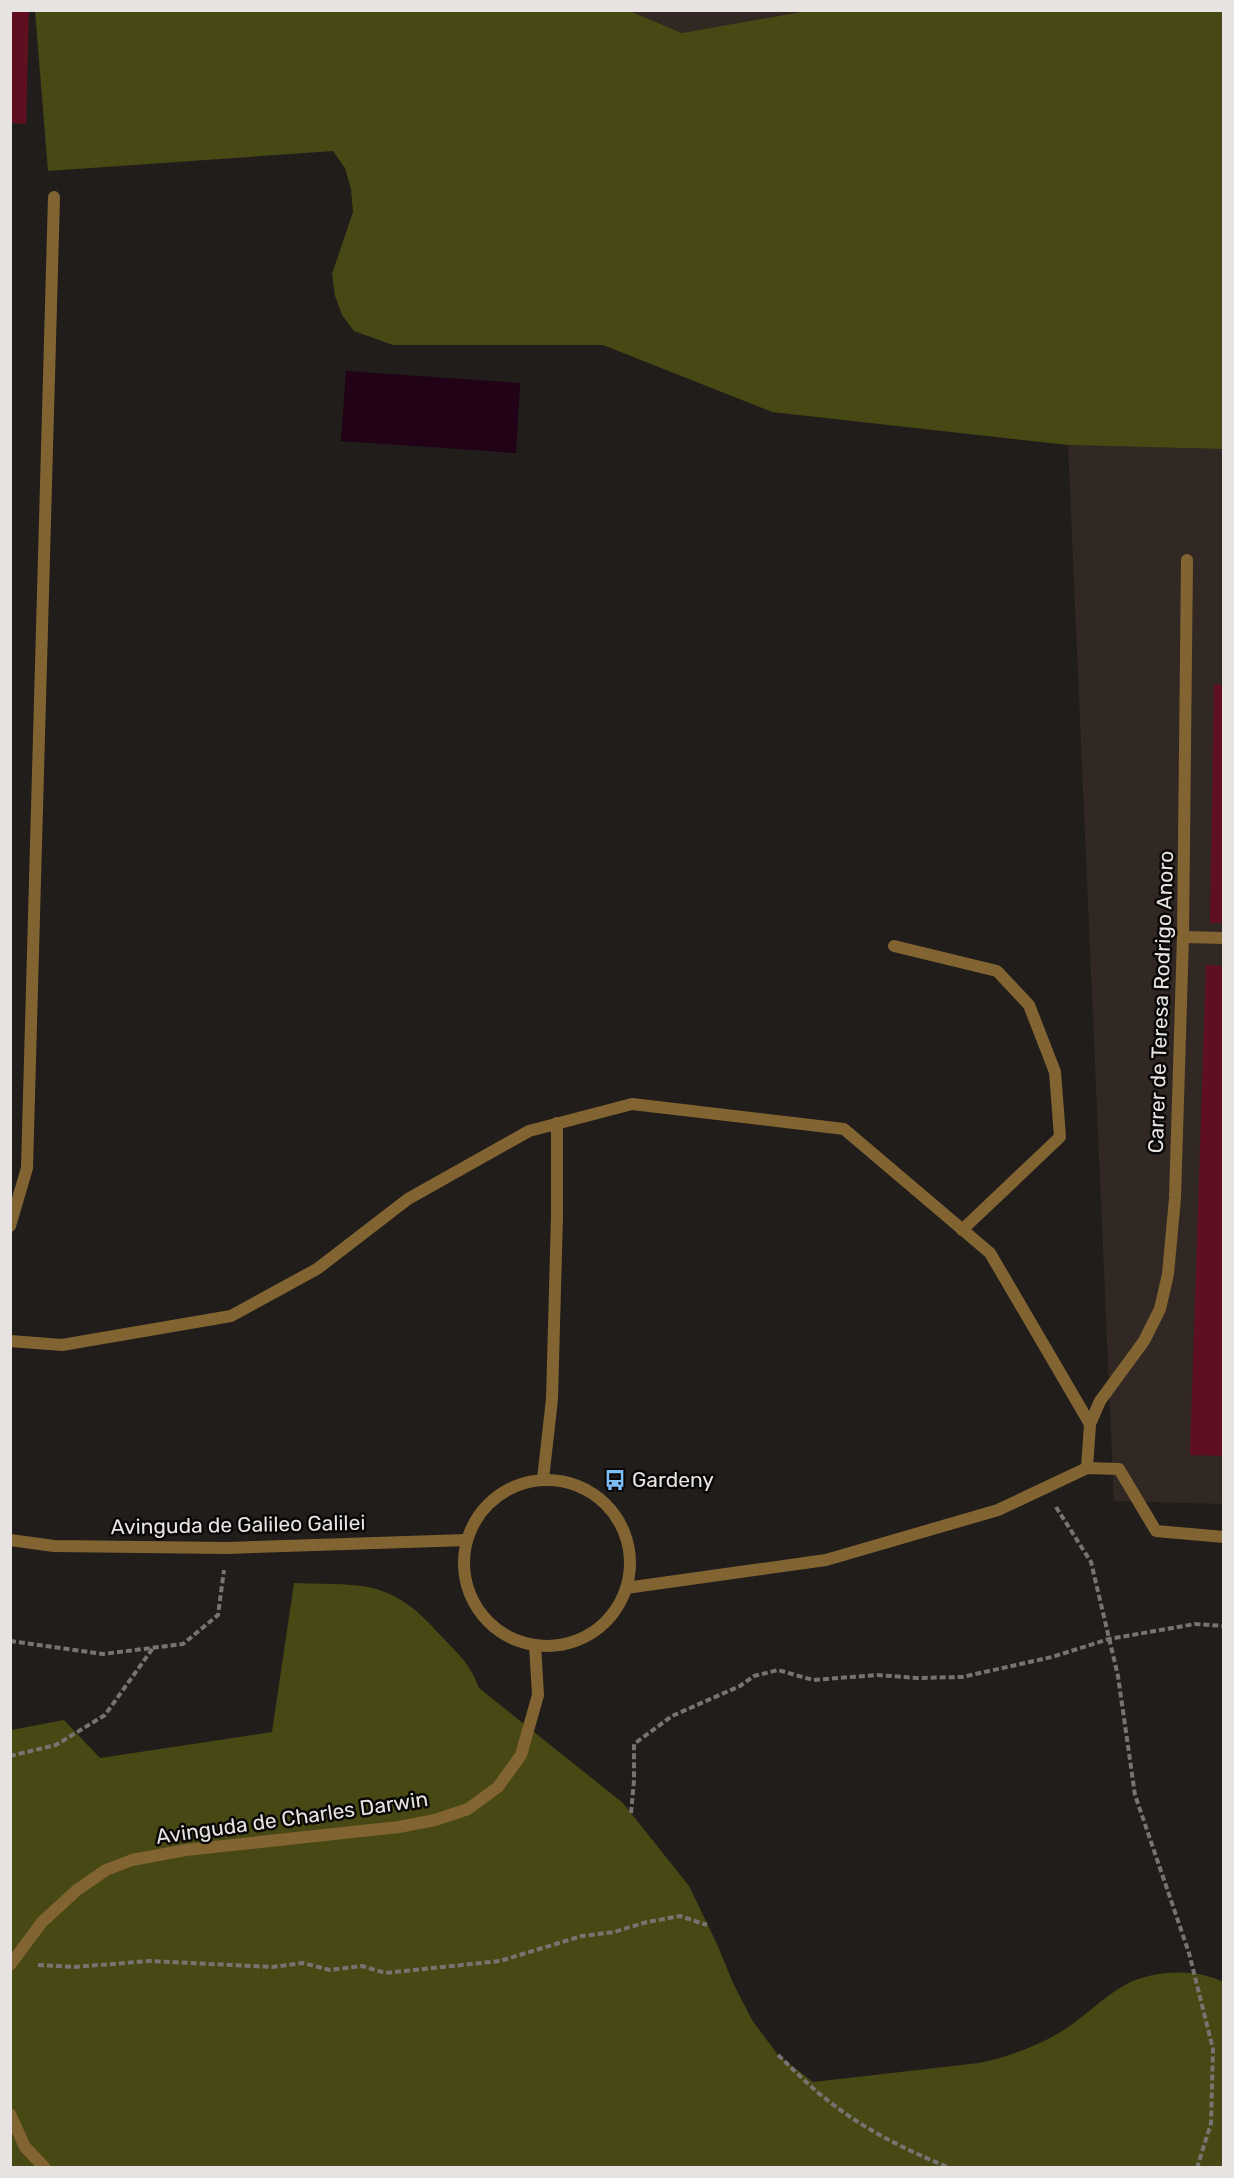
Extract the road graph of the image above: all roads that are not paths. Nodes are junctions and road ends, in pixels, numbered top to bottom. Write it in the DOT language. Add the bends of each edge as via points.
graph roads {
  1 [pos="54,197"];
  2 [pos="1187,560"];
  3 [pos="1183,937"];
  4 [pos="1224,938"];
  5 [pos="894,946"];
  6 [pos="557,1123"];
  7 [pos="10,1226"];
  8 [pos="962,1230"];
  9 [pos="10,1341"];
  10 [pos="1090,1424"];
  11 [pos="1087,1468"];
  12 [pos="543,1479"];
  13 [pos="1224,1537"];
  14 [pos="10,1540"];
  15 [pos="467,1540"];
  16 [pos="626,1587"];
  17 [pos="535,1645"];
  18 [pos="11,1964"];
  19 [pos="10,2114"];
  20 [pos="45,2168"];
  1 -- 7 [label="street" via="27,1168"];
  2 -- 3 [label="street, Carrer de Teresa Rodrigo Anoro"];
  3 -- 4 [label="street"];
  3 -- 10 [label="street, Carrer de Teresa Rodrigo Anoro" via="1175,1198 1168,1274 1160,1309 1144,1341 1100,1401"];
  5 -- 8 [label="street" via="997,971 1029,1005 1055,1072 1060,1137"];
  6 -- 8 [label="street" via="632,1104 844,1129"];
  6 -- 9 [label="street" via="529,1131 408,1199 317,1269 231,1316 62,1346"];
  6 -- 12 [label="street" via="552,1399"];
  8 -- 10 [label="street" via="990,1253"];
  10 -- 11 [label="street"];
  11 -- 13 [label="street" via="1119,1469 1156,1531"];
  11 -- 16 [label="street" via="998,1510 826,1560"];
  12 -- 15 [label="street" via="517,1484 495,1497 477,1516"];
  12 -- 16 [label="street" via="569,1482 593,1493 612,1512 625,1535 630,1561"];
  14 -- 15 [label="street, Avinguda de Galileo Galilei" via="54,1546 227,1548"];
  15 -- 17 [label="street" via="464,1568 470,1596 486,1619 508,1636"];
  16 -- 17 [label="street" via="617,1608 595,1631 567,1644"];
  17 -- 18 [label="street, Avinguda de Charles Darwin" via="538,1695 521,1755 498,1786 468,1809 399,1827 186,1850 132,1860 106,1870 77,1890 42,1922"];
  19 -- 20 [label="street" via="25,2147"];
}
